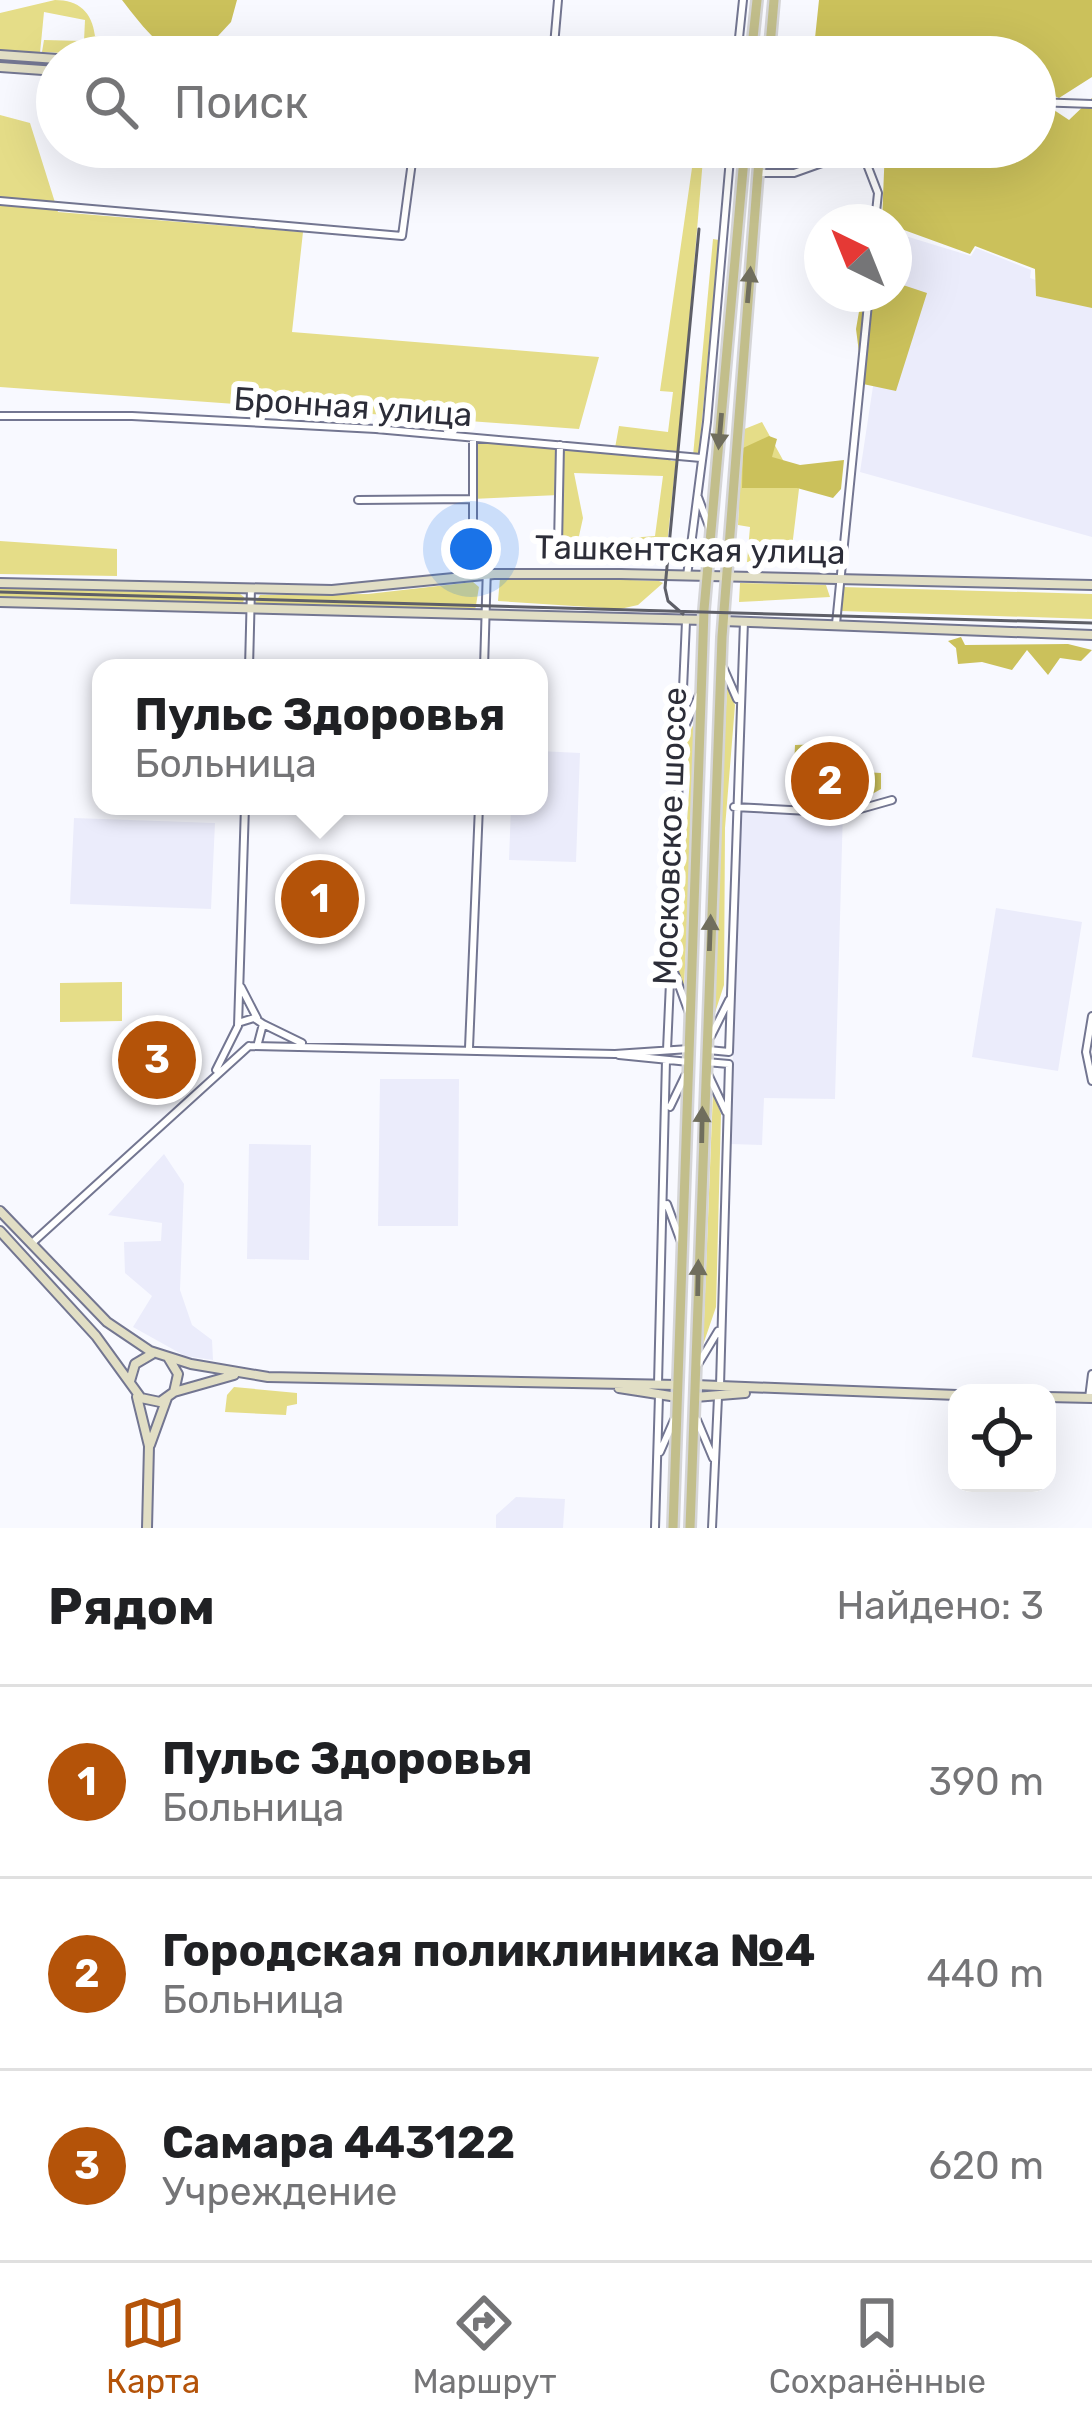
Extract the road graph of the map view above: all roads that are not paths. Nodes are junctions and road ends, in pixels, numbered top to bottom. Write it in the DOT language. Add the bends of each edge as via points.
graph roads {
  1 [pos="558,0"];
  2 [pos="743,0"];
  3 [pos="757,0"];
  4 [pos="774,0"];
  5 [pos="555,36"];
  6 [pos="740,36"];
  7 [pos="749,36"];
  8 [pos="771,36"];
  9 [pos="0,56"];
  10 [pos="36,58"];
  11 [pos="0,67"];
  12 [pos="36,70"];
  13 [pos="1056,103"];
  14 [pos="1092,104"];
  15 [pos="411,168"];
  16 [pos="743,168"];
  17 [pos="758,168"];
  18 [pos="808,168"];
  19 [pos="872,168"];
  20 [pos="729,170"];
  21 [pos="758,173"];
  22 [pos="0,201"];
  23 [pos="875,204"];
  24 [pos="867,312"];
  25 [pos="0,416"];
  26 [pos="472,439"];
  27 [pos="560,445"];
  28 [pos="701,458"];
  29 [pos="696,493"];
  30 [pos="472,499"];
  31 [pos="358,500"];
  32 [pos="711,532"];
  33 [pos="558,546"];
  34 [pos="687,576"];
  35 [pos="707,576"];
  36 [pos="726,576"];
  37 [pos="483,577"];
  38 [pos="839,577"];
  39 [pos="0,583"];
  40 [pos="1092,585"];
  41 [pos="250,588"];
  42 [pos="0,602"];
  43 [pos="250,609"];
  44 [pos="484,615"];
  45 [pos="704,620"];
  46 [pos="686,621"];
  47 [pos="723,621"];
  48 [pos="744,621"];
  49 [pos="836,624"];
  50 [pos="1092,635"];
  51 [pos="249,659"];
  52 [pos="484,659"];
  53 [pos="721,662"];
  54 [pos="702,689"];
  55 [pos="738,703"];
  56 [pos="681,736"];
  57 [pos="892,800"];
  58 [pos="734,807"];
  59 [pos="245,815"];
  60 [pos="479,815"];
  61 [pos="672,965"];
  62 [pos="240,986"];
  63 [pos="729,1000"];
  64 [pos="690,1016"];
  65 [pos="1092,1016"];
  66 [pos="261,1023"];
  67 [pos="237,1029"];
  68 [pos="302,1043"];
  69 [pos="252,1045"];
  70 [pos="469,1049"];
  71 [pos="667,1050"];
  72 [pos="615,1054"];
  73 [pos="704,1056"];
  74 [pos="666,1060"];
  75 [pos="689,1061"];
  76 [pos="214,1073"];
  77 [pos="1092,1081"];
  78 [pos="668,1111"];
  79 [pos="725,1112"];
  80 [pos="665,1201"];
  81 [pos="0,1210"];
  82 [pos="0,1231"];
  83 [pos="31,1244"];
  84 [pos="682,1244"];
  85 [pos="719,1328"];
  86 [pos="164,1356"];
  87 [pos="696,1369"];
  88 [pos="1092,1374"];
  89 [pos="236,1375"];
  90 [pos="720,1386"];
  91 [pos="658,1390"];
  92 [pos="677,1390"];
  93 [pos="134,1391"];
  94 [pos="695,1391"];
  95 [pos="759,1391"];
  96 [pos="171,1395"];
  97 [pos="948,1395"];
  98 [pos="718,1397"];
  99 [pos="1056,1397"];
  100 [pos="1090,1398"];
  101 [pos="694,1414"];
  102 [pos="676,1415"];
  103 [pos="149,1446"];
  104 [pos="658,1455"];
  105 [pos="714,1461"];
  106 [pos="147,1528"];
  107 [pos="655,1528"];
  108 [pos="673,1528"];
  109 [pos="690,1528"];
  110 [pos="712,1528"];
  1 -- 5 [label="street"];
  2 -- 6 [label="street"];
  3 -- 7 [label="main road"];
  4 -- 8 [label="main road"];
  9 -- 10 [label="main road"];
  11 -- 12 [label="main road"];
  13 -- 14 [label="street"];
  15 -- 22 [label="street" via="402,236"];
  16 -- 32 [label="main road, Московское шоссе, one-way"];
  17 -- 21 [label="main road, Московское шоссе"];
  18 -- 21 [label="street"];
  19 -- 23 [label="street"];
  20 -- 28 [label="street"];
  36 -- 21 [label="main road, Московское шоссе, one-way"];
  24 -- 38 [label="street"];
  25 -- 26 [label="street, Бронная улица" via="190,419"];
  26 -- 27 [label="street, Бронная улица"];
  26 -- 30 [label="street"];
  27 -- 28 [label="street, Бронная улица"];
  27 -- 33 [label="street"];
  28 -- 29 [label="street"];
  29 -- 32 [label="street"];
  29 -- 34 [label="street"];
  30 -- 31 [label="street"];
  30 -- 37 [label="street"];
  32 -- 35 [label="main road, Московское шоссе"];
  34 -- 35 [label="main road, Ташкентская улица"];
  34 -- 37 [label="main road, Ташкентская улица"];
  35 -- 36 [label="main road, Ташкентская улица"];
  35 -- 45 [label="main road, Московское шоссе"];
  36 -- 38 [label="main road, Ташкентская улица"];
  36 -- 47 [label="main road, Московское шоссе"];
  37 -- 41 [label="main road, Ташкентская улица"];
  37 -- 44 [label="street"];
  38 -- 40 [label="main road, Ташкентская улица"];
  38 -- 49 [label="street"];
  39 -- 41 [label="main road, Ташкентская улица"];
  41 -- 43 [label="street"];
  42 -- 43 [label="main road"];
  43 -- 44 [label="main road"];
  43 -- 51 [label="street"];
  44 -- 46 [label="main road"];
  44 -- 52 [label="street"];
  45 -- 46 [label="main road"];
  45 -- 47 [label="main road"];
  45 -- 54 [label="main road, Московское шоссе"];
  46 -- 56 [label="street"];
  47 -- 48 [label="main road"];
  47 -- 53 [label="main road, Московское шоссе"];
  48 -- 49 [label="main road"];
  48 -- 55 [label="street"];
  49 -- 50 [label="main road"];
  53 -- 55 [label="street"];
  73 -- 53 [label="main road, Московское шоссе, one-way"];
  54 -- 56 [label="street"];
  54 -- 64 [label="main road, Московское шоссе"];
  55 -- 58 [label="street"];
  56 -- 61 [label="street"];
  57 -- 58 [label="street" via="839,814"];
  58 -- 63 [label="street"];
  59 -- 62 [label="street"];
  60 -- 70 [label="street"];
  61 -- 64 [label="street"];
  61 -- 71 [label="street"];
  62 -- 66 [label="street"];
  62 -- 67 [label="street"];
  63 -- 73 [label="street"];
  63 -- 73 [label="street" via="729,1052"];
  64 -- 75 [label="main road, Московское шоссе"];
  65 -- 77 [label="street"];
  66 -- 67 [label="street" via="249,1018"];
  66 -- 68 [label="street"];
  66 -- 69 [label="street" via="264,1035"];
  67 -- 69 [label="street"];
  67 -- 76 [label="street"];
  68 -- 69 [label="street"];
  68 -- 70 [label="street"];
  69 -- 76 [label="street"];
  70 -- 72 [label="street"];
  71 -- 72 [label="street"];
  71 -- 75 [label="street"];
  72 -- 74 [label="street"];
  73 -- 75 [label="main road"];
  73 -- 79 [label="street"];
  73 -- 79 [label="street" via="729,1064"];
  87 -- 73 [label="main road, Московское шоссе, one-way"];
  74 -- 75 [label="street"];
  74 -- 78 [label="street"];
  75 -- 78 [label="street"];
  75 -- 84 [label="main road, Московское шоссе"];
  76 -- 83 [label="street"];
  78 -- 80 [label="street"];
  79 -- 85 [label="street"];
  80 -- 84 [label="street"];
  80 -- 91 [label="street"];
  81 -- 83 [label="main road"];
  82 -- 93 [label="main road" via="96,1336"];
  83 -- 86 [label="main road" via="107,1322"];
  84 -- 92 [label="main road, Московское шоссе"];
  85 -- 87 [label="street"];
  85 -- 90 [label="street"];
  86 -- 89 [label="main road"];
  86 -- 93 [label="main road" via="134,1364"];
  86 -- 96 [label="main road" via="178,1374"];
  87 -- 94 [label="main road, Московское шоссе"];
  88 -- 100 [label="street"];
  89 -- 91 [label="main road"];
  89 -- 96 [label="main road"];
  90 -- 94 [label="main road"];
  90 -- 95 [label="main road"];
  91 -- 92 [label="main road"];
  91 -- 104 [label="street"];
  92 -- 94 [label="main road"];
  92 -- 102 [label="main road, Московское шоссе"];
  93 -- 96 [label="main road" via="152,1402"];
  93 -- 103 [label="main road"];
  94 -- 98 [label="main road"];
  94 -- 101 [label="main road, Московское шоссе"];
  95 -- 97 [label="main road"];
  95 -- 98 [label="main road"];
  96 -- 103 [label="main road"];
  98 -- 105 [label="street"];
  99 -- 100 [label="main road"];
  101 -- 105 [label="street"];
  101 -- 109 [label="main road, Московское шоссе"];
  102 -- 104 [label="street"];
  102 -- 108 [label="main road, Московское шоссе"];
  103 -- 106 [label="main road"];
  104 -- 107 [label="street"];
  105 -- 110 [label="street"];
}
